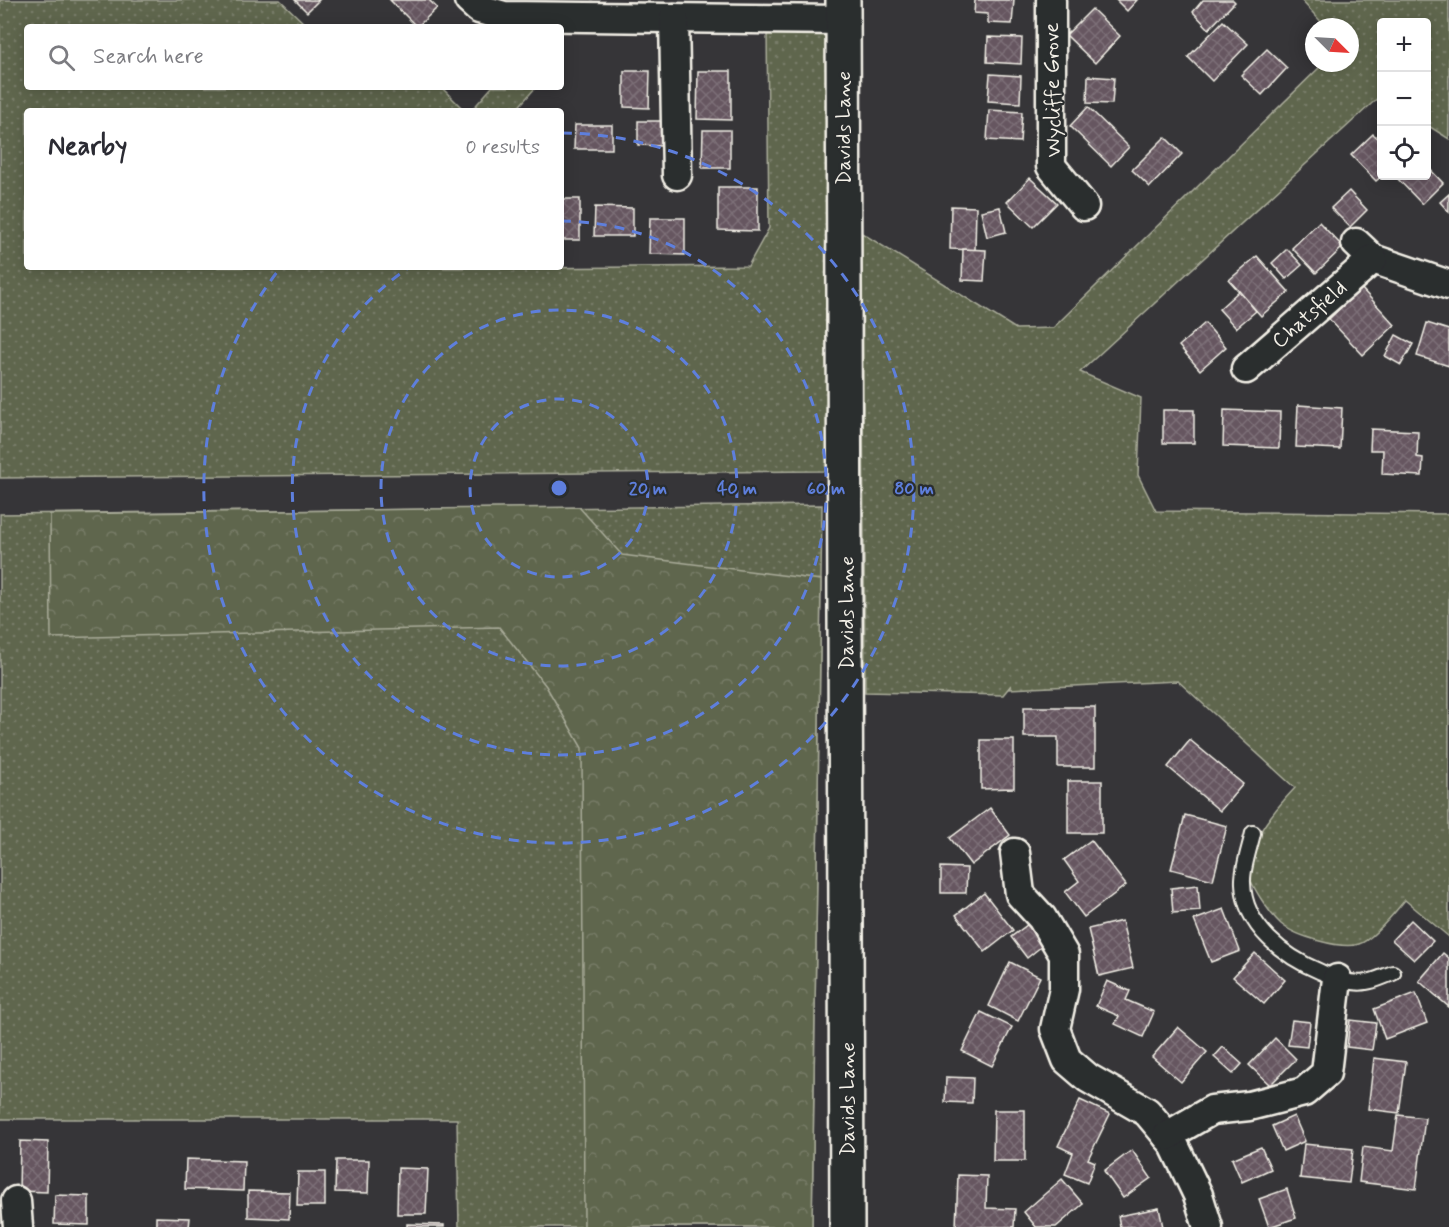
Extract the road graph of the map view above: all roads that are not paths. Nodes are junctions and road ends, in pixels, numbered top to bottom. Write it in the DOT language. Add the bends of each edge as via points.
graph roads {
  1 [pos="469,0"];
  2 [pos="1051,0"];
  3 [pos="633,9"];
  4 [pos="843,10"];
  5 [pos="674,18"];
  6 [pos="677,175"];
  7 [pos="1084,206"];
  8 [pos="1449,285"];
  9 [pos="1246,369"];
  10 [pos="1253,833"];
  11 [pos="1015,853"];
  12 [pos="1393,973"];
  13 [pos="1337,979"];
  14 [pos="1167,1136"];
  15 [pos="847,1227"];
  16 [pos="1208,1227"];
  1 -- 3 [label="street" via="479,9 504,16"];
  2 -- 7 [label="street, Wycliffe Grove" via="1051,166"];
  3 -- 5 [label="street"];
  4 -- 5 [label="street"];
  4 -- 15 [label="street, Davids Lane"];
  5 -- 6 [label="street"];
  8 -- 9 [label="street, Chatsfield" via="1365,251"];
  10 -- 13 [label="lane" via="1243,883 1248,906 1260,928 1281,951"];
  11 -- 14 [label="street" via="1020,894 1042,918 1064,956 1064,989 1055,1029 1067,1060 1088,1078 1147,1112"];
  12 -- 13 [label="lane" via="1365,983"];
  13 -- 14 [label="street" via="1326,1073 1304,1092 1249,1106 1212,1110"];
  14 -- 16 [label="street" via="1198,1195"];
}
